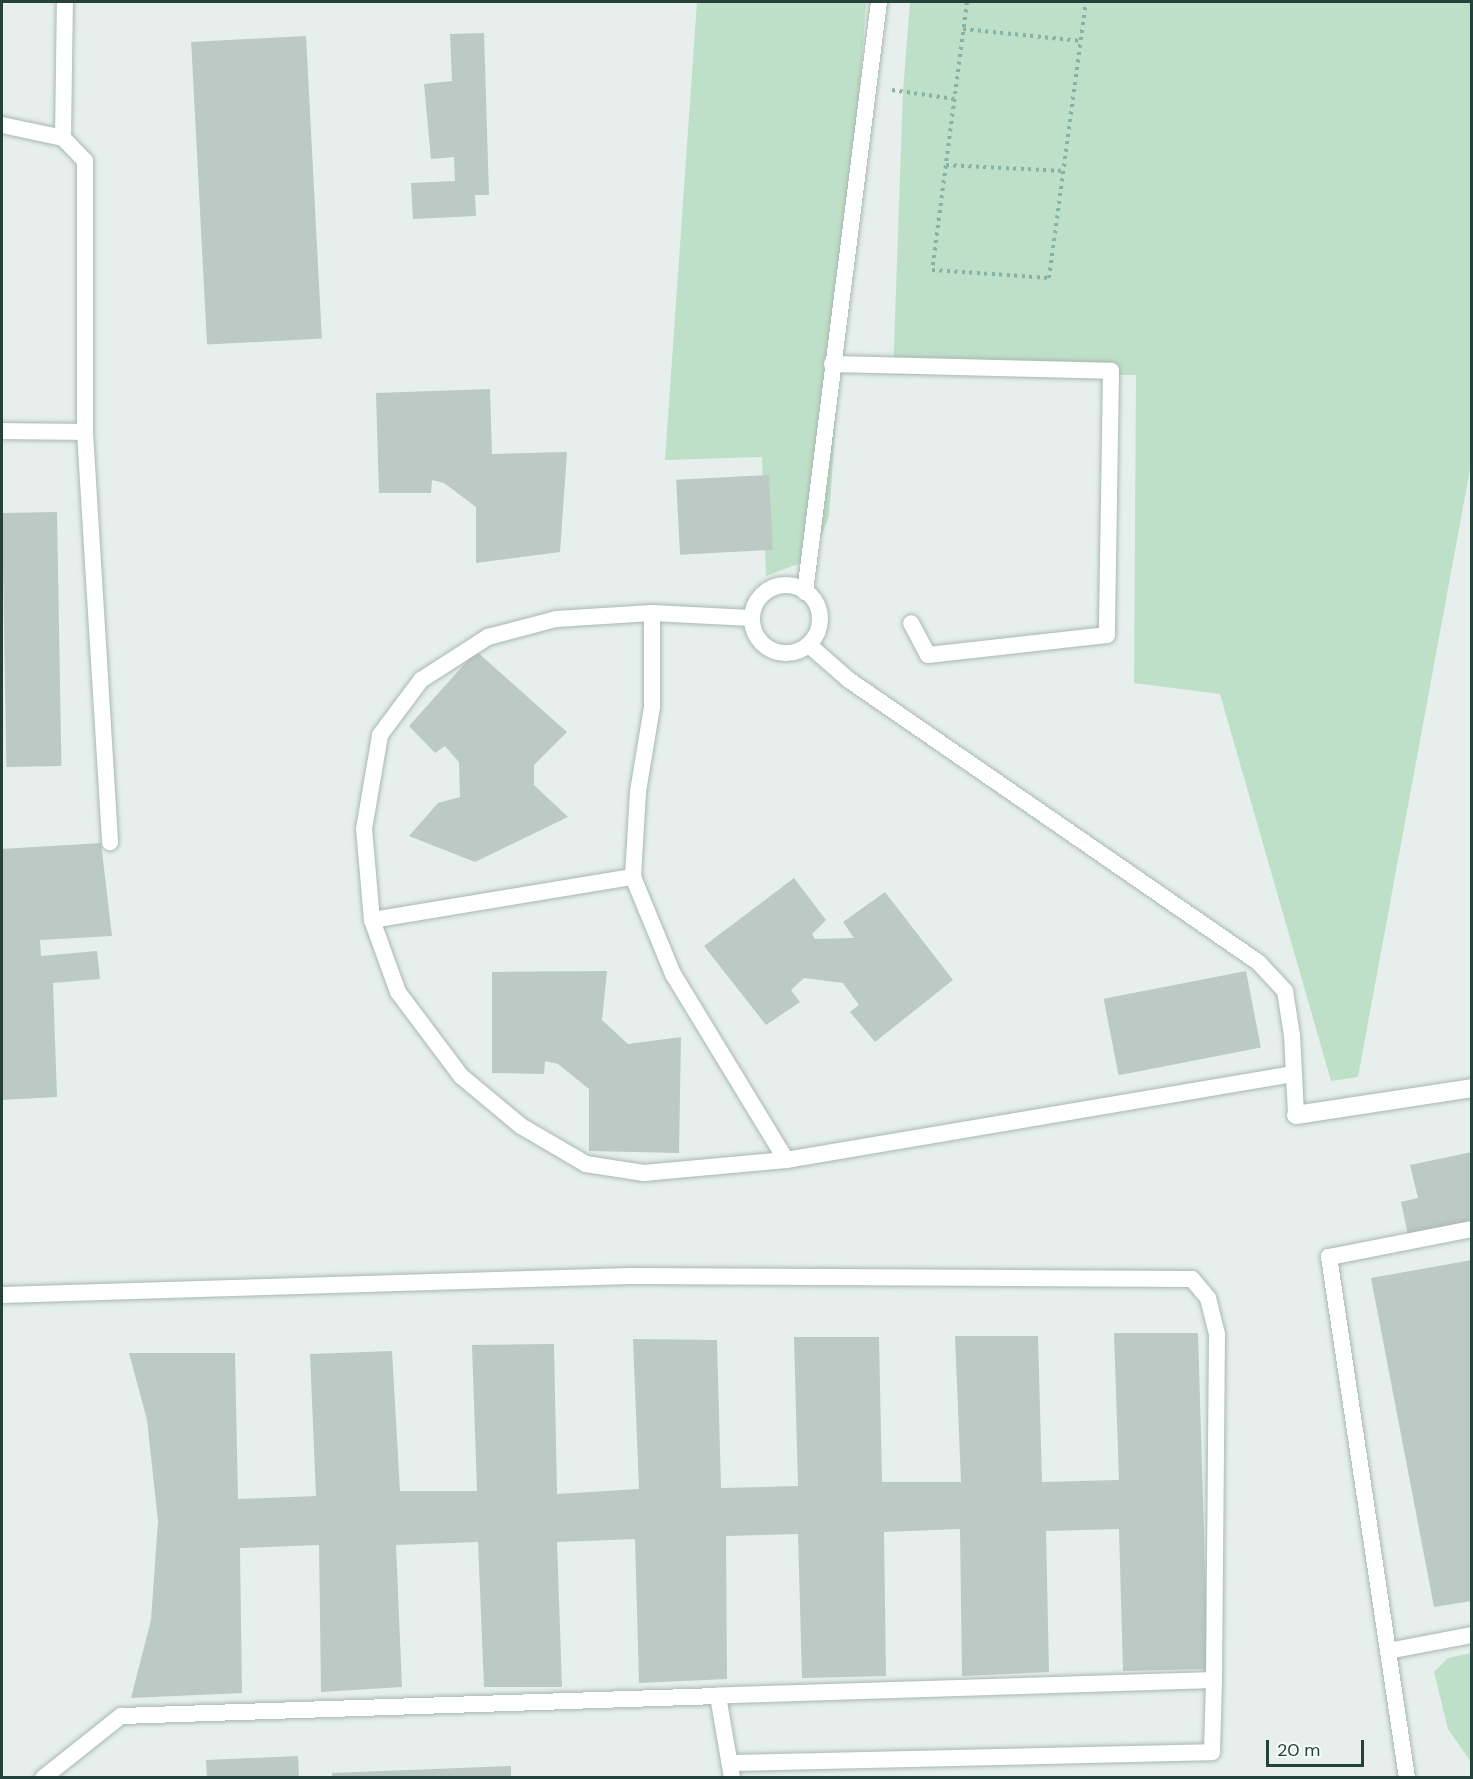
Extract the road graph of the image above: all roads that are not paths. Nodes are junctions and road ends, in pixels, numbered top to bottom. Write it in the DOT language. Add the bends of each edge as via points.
graph roads {
  1 [pos="65,2"];
  2 [pos="879,2"];
  3 [pos="2,125"];
  4 [pos="63,138"];
  5 [pos="832,364"];
  6 [pos="2,430"];
  7 [pos="85,432"];
  8 [pos="805,592"];
  9 [pos="652,613"];
  10 [pos="752,618"];
  11 [pos="911,623"];
  12 [pos="809,645"];
  13 [pos="110,842"];
  14 [pos="633,877"];
  15 [pos="372,920"];
  16 [pos="1293,1074"];
  17 [pos="1472,1088"];
  18 [pos="1296,1115"];
  19 [pos="786,1160"];
  20 [pos="1472,1229"];
  21 [pos="2,1295"];
  22 [pos="1472,1635"];
  23 [pos="1388,1651"];
  24 [pos="1214,1680"];
  25 [pos="718,1696"];
  26 [pos="731,1771"];
  27 [pos="43,1778"];
  28 [pos="1407,1778"];
  1 -- 4 [label="lane"];
  2 -- 5 [label="lane"];
  3 -- 4 [label="lane"];
  4 -- 7 [label="lane" via="85,161"];
  5 -- 8 [label="lane"];
  5 -- 11 [label="lane" via="1111,371 1107,635 928,655"];
  6 -- 7 [label="lane"];
  7 -- 13 [label="lane"];
  8 -- 10 [label="lane" via="790,585 768,591 754,607"];
  8 -- 12 [label="lane" via="820,614 820,625"];
  9 -- 10 [label="lane"];
  9 -- 14 [label="lane" via="652,707 638,792"];
  9 -- 15 [label="lane" via="556,619 488,637 421,680 380,735 363,829"];
  10 -- 12 [label="lane" via="753,629 766,648 788,654"];
  12 -- 16 [label="lane" via="849,680 1258,962 1285,991"];
  14 -- 15 [label="lane"];
  14 -- 19 [label="lane" via="673,974"];
  15 -- 19 [label="lane" via="398,992 461,1076 521,1126 586,1164 644,1173"];
  16 -- 18 [label="lane"];
  16 -- 19 [label="lane"];
  17 -- 18 [label="street"];
  20 -- 23 [label="lane" via="1329,1257"];
  21 -- 24 [label="lane" via="631,1276 1192,1279 1208,1298 1217,1334"];
  22 -- 23 [label="lane"];
  23 -- 28 [label="lane"];
  24 -- 25 [label="lane"];
  24 -- 26 [label="lane" via="1212,1752"];
  25 -- 26 [label="lane"];
  25 -- 27 [label="lane" via="121,1716"];
}
